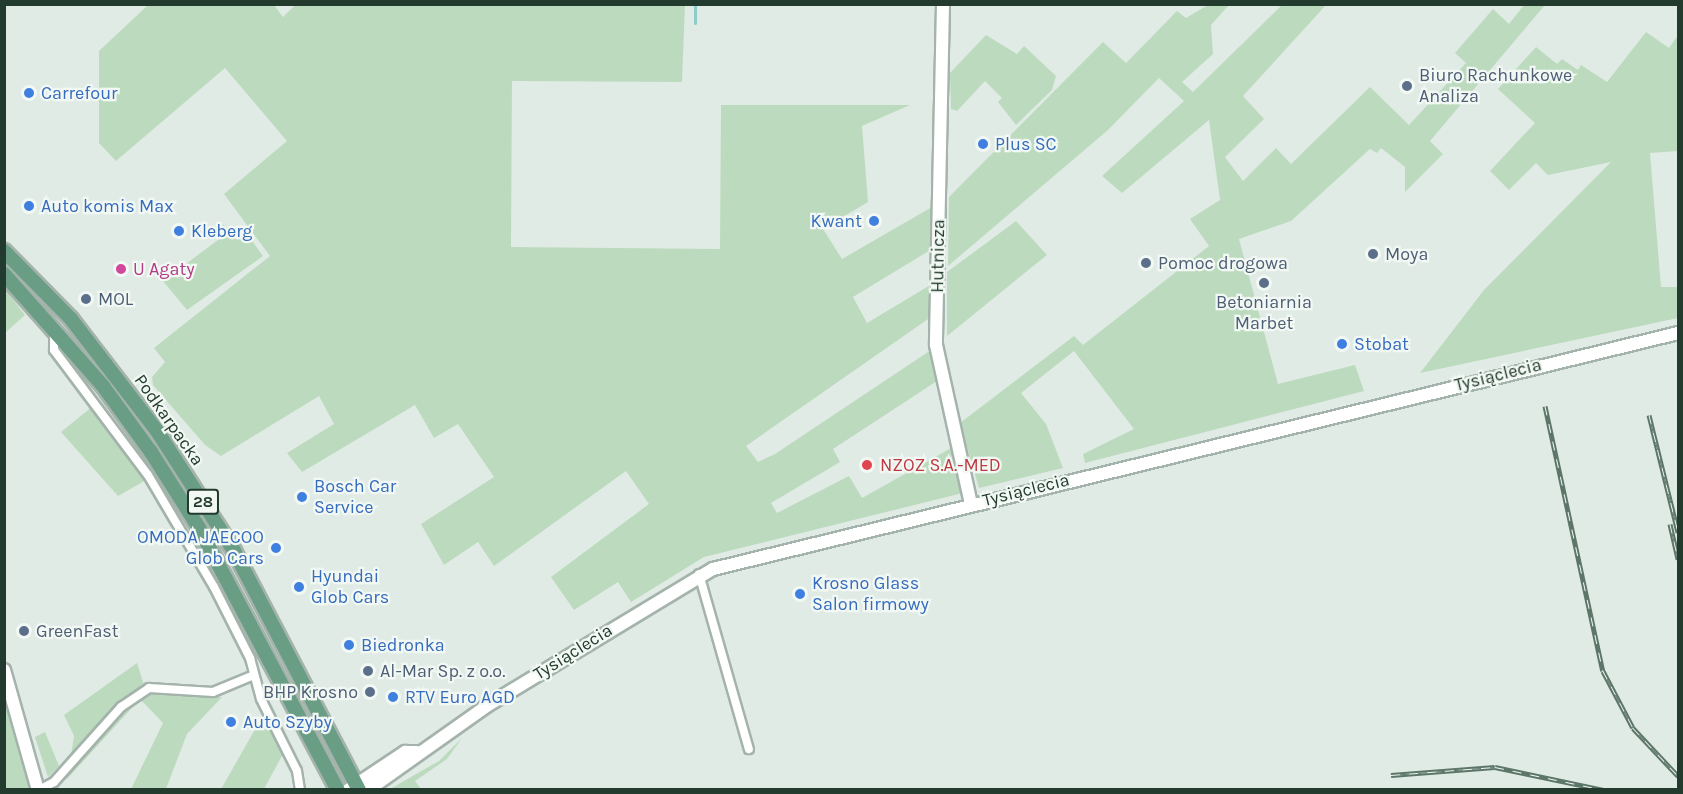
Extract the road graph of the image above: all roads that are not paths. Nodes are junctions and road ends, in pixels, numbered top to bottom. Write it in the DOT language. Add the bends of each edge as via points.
graph roads {
  1 [pos="943,4"];
  2 [pos="4,251"];
  3 [pos="4,274"];
  4 [pos="43,314"];
  5 [pos="1678,333"];
  6 [pos="74,351"];
  7 [pos="60,358"];
  8 [pos="971,504"];
  9 [pos="699,574"];
  10 [pos="4,670"];
  11 [pos="254,675"];
  12 [pos="749,749"];
  13 [pos="358,788"];
  14 [pos="38,789"];
  15 [pos="300,789"];
  16 [pos="338,789"];
  1 -- 8 [label="street, Hutnicza" via="936,345"];
  2 -- 13 [label="main road, Podkarpacka / 28" via="71,319 157,431 234,551"];
  3 -- 4 [label="main road, Podkarpacka / 28"];
  4 -- 6 [label="main road, Podkarpacka / 28"];
  4 -- 7 [label="street, Podkarpacka"];
  5 -- 8 [label="street, Tysiąclecia"];
  6 -- 7 [label="street" via="64,350"];
  6 -- 16 [label="main road, Podkarpacka / 28" via="151,452 199,528"];
  7 -- 11 [label="street, Podkarpacka" via="170,511 225,608"];
  8 -- 9 [label="street, Tysiąclecia"];
  9 -- 12 [label="street"];
  9 -- 13 [label="street, Tysiąclecia" via="417,752 405,752"];
  10 -- 14 [label="street"];
  11 -- 14 [label="street" via="213,692 149,688 121,707 54,782"];
  11 -- 15 [label="street, Podkarpacka"];
}
